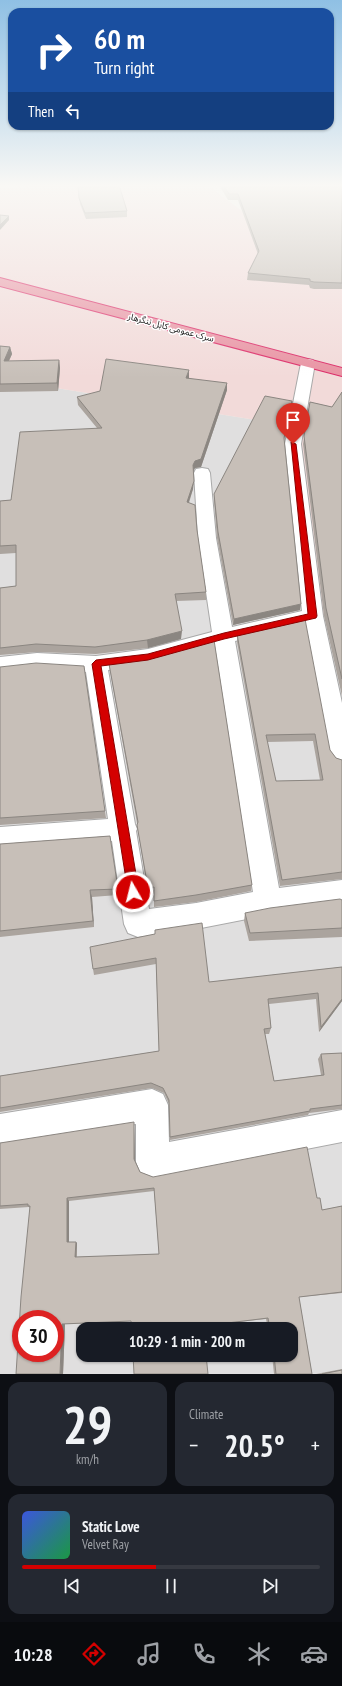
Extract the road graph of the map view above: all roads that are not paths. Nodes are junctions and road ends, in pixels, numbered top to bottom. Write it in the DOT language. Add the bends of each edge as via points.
graph roads {
  1 [pos="0,270"];
  2 [pos="0,282"];
  3 [pos="126,302"];
  4 [pos="308,363"];
  5 [pos="342,372"];
  6 [pos="202,473"];
  7 [pos="313,616"];
  8 [pos="224,636"];
  9 [pos="96,664"];
  10 [pos="0,665"];
  11 [pos="342,757"];
  12 [pos="124,830"];
  13 [pos="0,838"];
  14 [pos="342,893"];
  15 [pos="268,902"];
  16 [pos="342,1126"];
  17 [pos="0,1130"];
  1 -- 3 [label="highway, سرک عمومی کابل ننگرهار"];
  2 -- 4 [label="highway, سرک عمومی کابل ننگرهار"];
  4 -- 5 [label="highway, سرک عمومی کابل ننگرهار"];
  4 -- 7 [label="street" via="293,444"];
  6 -- 8 [label="street" via="207,538"];
  7 -- 8 [label="street"];
  7 -- 11 [label="street"];
  8 -- 9 [label="street" via="148,657"];
  8 -- 15 [label="street"];
  9 -- 10 [label="street" via="37,660"];
  9 -- 12 [label="street"];
  12 -- 13 [label="street"];
  12 -- 15 [label="street" via="138,924"];
  14 -- 15 [label="street"];
  16 -- 17 [label="street" via="153,1162 152,1105"];
}
